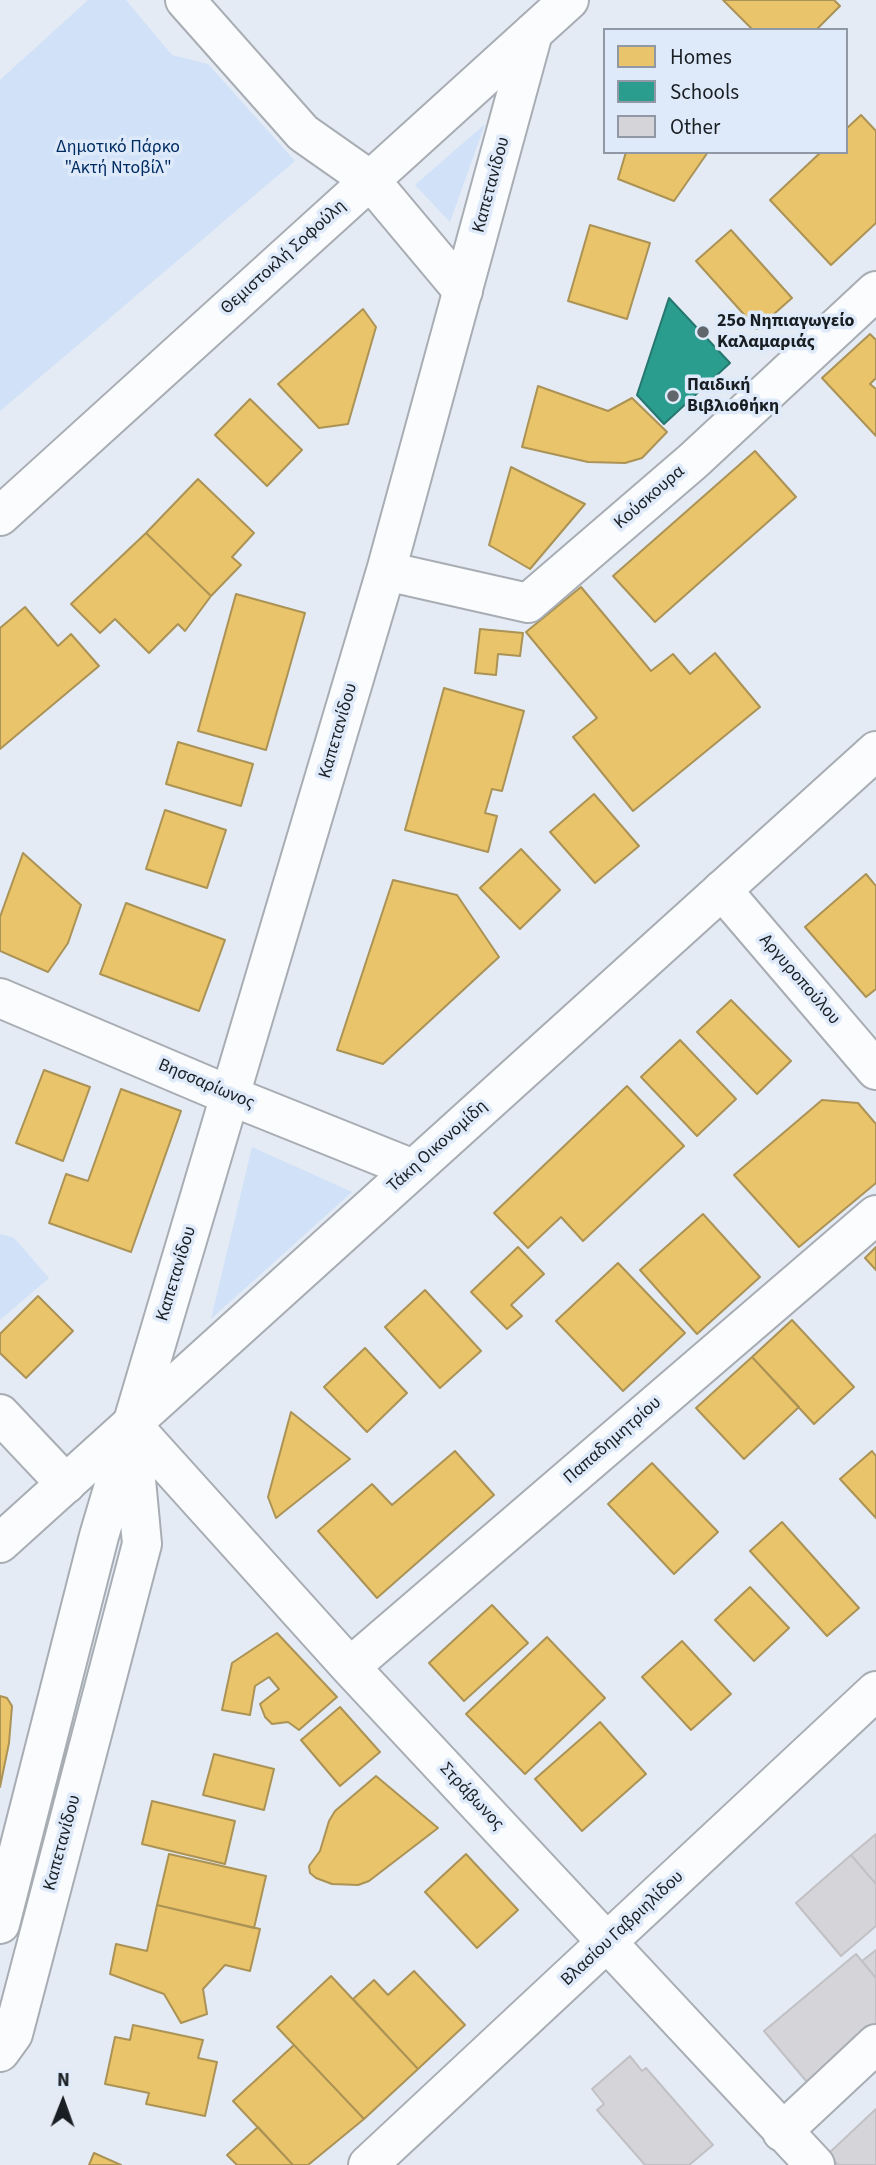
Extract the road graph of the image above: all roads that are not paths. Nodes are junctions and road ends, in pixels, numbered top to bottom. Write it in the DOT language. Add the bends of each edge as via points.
graph roads {
  1 [pos="185,0"];
  2 [pos="569,0"];
  3 [pos="533,33"];
  4 [pos="370,180"];
  5 [pos="463,291"];
  6 [pos="876,291"];
  7 [pos="0,516"];
  8 [pos="386,572"];
  9 [pos="876,751"];
  10 [pos="722,890"];
  11 [pos="0,998"];
  12 [pos="876,1070"];
  13 [pos="231,1096"];
  14 [pos="413,1169"];
  15 [pos="876,1215"];
  16 [pos="0,1414"];
  17 [pos="131,1424"];
  18 [pos="66,1484"];
  19 [pos="0,1543"];
  20 [pos="350,1667"];
  21 [pos="876,1691"];
  22 [pos="0,1923"];
  23 [pos="607,1943"];
  24 [pos="876,2044"];
  25 [pos="0,2052"];
  26 [pos="782,2132"];
  27 [pos="368,2165"];
  28 [pos="815,2165"];
  1 -- 4 [label="street" via="303,133"];
  2 -- 3 [label="street, Θεμιστοκλή Σοφούλη"];
  3 -- 4 [label="street, Θεμιστοκλή Σοφούλη"];
  3 -- 5 [label="street, Καπετανίδου"];
  4 -- 5 [label="street"];
  4 -- 7 [label="street, Θεμιστοκλή Σοφούλη"];
  5 -- 8 [label="street, Καπετανίδου"];
  6 -- 8 [label="street, Κούσκουρα" via="693,461 528,603"];
  8 -- 13 [label="street, Καπετανίδου"];
  9 -- 10 [label="street, Τάκη Οικονομίδη"];
  10 -- 12 [label="street, Αργυροπούλου"];
  10 -- 14 [label="street, Τάκη Οικονομίδη"];
  11 -- 13 [label="street, Βησσαρίωνος"];
  13 -- 14 [label="street, Βησσαρίωνος"];
  13 -- 17 [label="street, Καπετανίδου"];
  14 -- 17 [label="street, Τάκη Οικονομίδη"];
  15 -- 20 [label="street, Παπαδημητρίου"];
  16 -- 18 [label="street"];
  17 -- 18 [label="street, Τάκη Οικονομίδη"];
  17 -- 20 [label="street, Στράβωνος"];
  17 -- 22 [label="street, Καπετανίδου"];
  17 -- 25 [label="street, Καπετανίδου" via="142,1544 13,2034"];
  18 -- 19 [label="street, Τάκη Οικονομίδη"];
  20 -- 23 [label="street, Στράβωνος"];
  21 -- 23 [label="street, Βλασίου Γαβριηλίδου"];
  23 -- 26 [label="street, Στράβωνος"];
  23 -- 27 [label="street, Βλασίου Γαβριηλίδου"];
  24 -- 26 [label="street"];
  26 -- 28 [label="street, Στράβωνος"];
}
